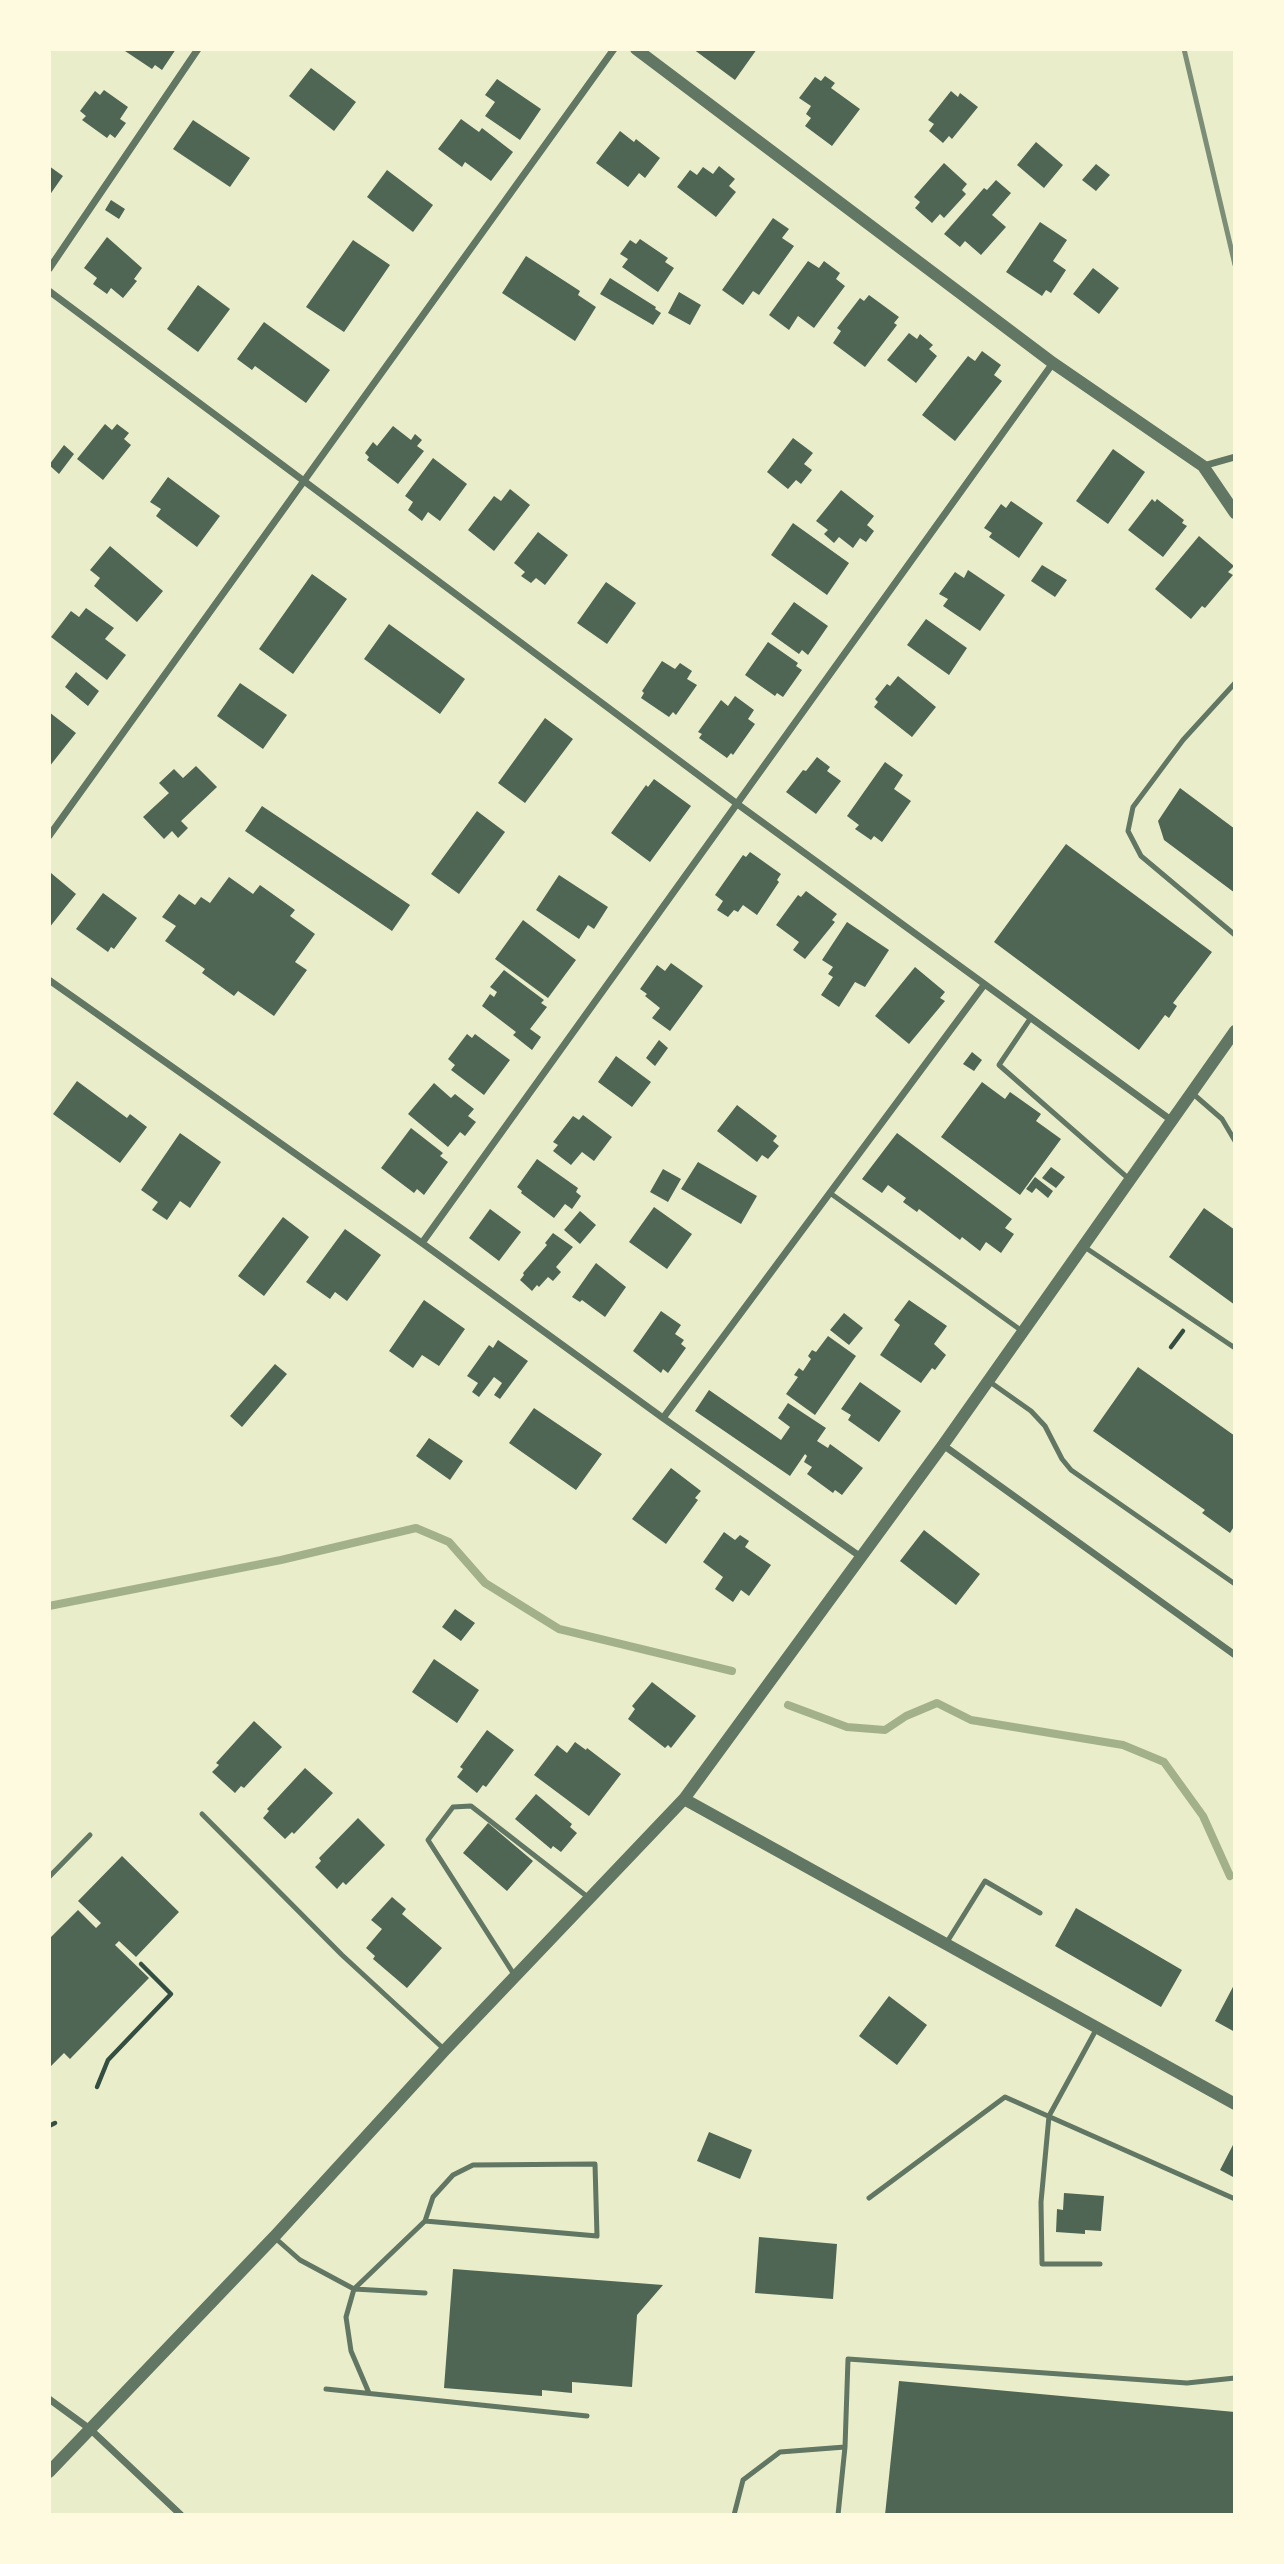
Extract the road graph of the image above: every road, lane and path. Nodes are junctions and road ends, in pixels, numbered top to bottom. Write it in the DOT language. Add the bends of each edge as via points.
graph roads {
  1 [pos="198,49"];
  2 [pos="614,49"];
  3 [pos="635,49"];
  4 [pos="49,269"];
  5 [pos="49,291"];
  6 [pos="1053,363"];
  7 [pos="1235,457"];
  8 [pos="1203,466"];
  9 [pos="303,481"];
  10 [pos="1235,513"];
  11 [pos="1235,683"];
  12 [pos="736,803"];
  13 [pos="49,836"];
  14 [pos="1235,935"];
  15 [pos="49,980"];
  16 [pos="984,985"];
  17 [pos="1030,1019"];
  18 [pos="1235,1031"];
  19 [pos="1191,1092"];
  20 [pos="1171,1120"];
  21 [pos="1235,1141"];
  22 [pos="1129,1179"];
  23 [pos="830,1193"];
  24 [pos="422,1243"];
  25 [pos="1083,1246"];
  26 [pos="1184,1330"];
  27 [pos="1022,1331"];
  28 [pos="1171,1348"];
  29 [pos="1235,1348"];
  30 [pos="987,1380"];
  31 [pos="663,1418"];
  32 [pos="943,1445"];
  33 [pos="860,1557"];
  34 [pos="1235,1584"];
  35 [pos="1235,1655"];
  36 [pos="684,1799"];
  37 [pos="202,1814"];
  38 [pos="90,1835"];
  39 [pos="49,1877"];
  40 [pos="589,1898"];
  41 [pos="1040,1913"];
  42 [pos="945,1945"];
  43 [pos="141,1964"];
  44 [pos="515,1976"];
  45 [pos="1097,2028"];
  46 [pos="445,2050"];
  47 [pos="97,2087"];
  48 [pos="1235,2104"];
  49 [pos="1049,2116"];
  50 [pos="55,2123"];
  51 [pos="49,2126"];
  52 [pos="869,2198"];
  53 [pos="1235,2199"];
  54 [pos="425,2221"];
  55 [pos="274,2237"];
  56 [pos="1100,2264"];
  57 [pos="354,2289"];
  58 [pos="425,2292"];
  59 [pos="1235,2378"];
  60 [pos="327,2389"];
  61 [pos="369,2393"];
  62 [pos="49,2399"];
  63 [pos="587,2416"];
  64 [pos="90,2430"];
  65 [pos="845,2447"];
  66 [pos="49,2472"];
  67 [pos="181,2515"];
  68 [pos="734,2515"];
  69 [pos="838,2515"];
  1 -- 4 [label="street"];
  2 -- 9 [label="street"];
  3 -- 6 [label="street"];
  5 -- 9 [label="street"];
  6 -- 8 [label="street"];
  6 -- 12 [label="street"];
  7 -- 8 [label="street"];
  8 -- 10 [label="street"];
  9 -- 12 [label="street"];
  9 -- 13 [label="street"];
  11 -- 14 [label="lane" via="1183,740 1133,807 1128,831 1142,856"];
  12 -- 16 [label="street"];
  12 -- 24 [label="street"];
  15 -- 24 [label="street"];
  16 -- 17 [label="street"];
  16 -- 23 [label="street"];
  17 -- 20 [label="street"];
  17 -- 22 [label="lane" via="999,1065"];
  18 -- 19 [label="street"];
  19 -- 20 [label="street"];
  19 -- 21 [label="lane" via="1222,1119"];
  20 -- 22 [label="street"];
  22 -- 25 [label="street"];
  23 -- 27 [label="lane"];
  23 -- 31 [label="street"];
  24 -- 31 [label="street"];
  25 -- 27 [label="street"];
  25 -- 29 [label="lane"];
  26 -- 28 [label="path"];
  27 -- 30 [label="street"];
  30 -- 32 [label="street"];
  30 -- 34 [label="lane" via="1025,1405 1045,1426 1071,1470"];
  31 -- 33 [label="street"];
  32 -- 33 [label="street"];
  32 -- 35 [label="street"];
  33 -- 36 [label="street"];
  36 -- 40 [label="street"];
  36 -- 42 [label="street"];
  37 -- 46 [label="lane" via="341,1955"];
  38 -- 39 [label="lane"];
  40 -- 44 [label="street"];
  40 -- 44 [label="lane" via="471,1806 453,1807 428,1840"];
  41 -- 42 [label="lane" via="985,1881"];
  42 -- 45 [label="street"];
  43 -- 47 [label="path" via="171,1994 108,2060"];
  44 -- 46 [label="street"];
  45 -- 48 [label="street"];
  45 -- 49 [label="lane"];
  46 -- 55 [label="street"];
  49 -- 52 [label="lane" via="1005,2096"];
  49 -- 53 [label="lane"];
  49 -- 56 [label="lane" via="1041,2264"];
  50 -- 51 [label="path"];
  54 -- 54 [label="lane" via="433,2196 453,2175 473,2165 595,2164 597,2236"];
  54 -- 57 [label="lane"];
  55 -- 57 [label="lane" via="300,2260"];
  55 -- 64 [label="street"];
  57 -- 58 [label="lane"];
  57 -- 61 [label="lane" via="346,2317 351,2351"];
  59 -- 65 [label="lane" via="1186,2383 848,2359"];
  60 -- 61 [label="lane"];
  61 -- 63 [label="lane"];
  62 -- 64 [label="street"];
  64 -- 66 [label="street"];
  64 -- 67 [label="street"];
  65 -- 68 [label="lane" via="780,2452 743,2480"];
  65 -- 69 [label="lane"];
}
